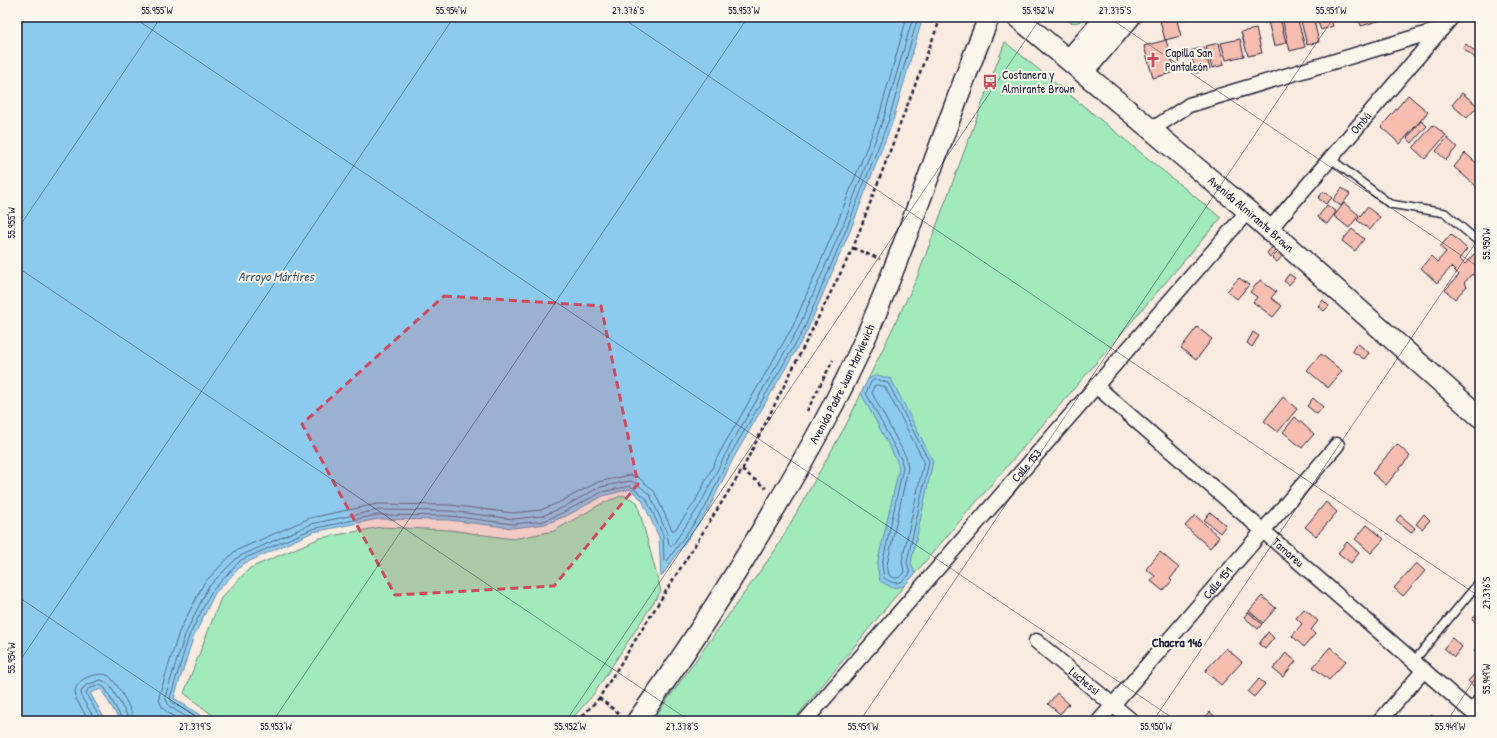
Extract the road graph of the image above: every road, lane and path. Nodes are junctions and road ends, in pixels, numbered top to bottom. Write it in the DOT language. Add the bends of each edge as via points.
graph roads {
  1 [pos="941,17"];
  2 [pos="989,17"];
  3 [pos="1017,17"];
  4 [pos="1106,17"];
  5 [pos="1130,17"];
  6 [pos="1452,17"];
  7 [pos="1442,28"];
  8 [pos="1076,66"];
  9 [pos="1151,130"];
  10 [pos="1331,159"];
  11 [pos="1248,211"];
  12 [pos="1269,230"];
  13 [pos="1480,243"];
  14 [pos="853,248"];
  15 [pos="884,260"];
  16 [pos="835,358"];
  17 [pos="1096,386"];
  18 [pos="806,413"];
  19 [pos="1480,417"];
  20 [pos="1337,445"];
  21 [pos="742,470"];
  22 [pos="771,482"];
  23 [pos="1263,532"];
  24 [pos="1480,581"];
  25 [pos="1036,641"];
  26 [pos="1419,665"];
  27 [pos="1480,696"];
  28 [pos="599,698"];
  29 [pos="1113,705"];
  30 [pos="1469,709"];
  31 [pos="1480,719"];
  32 [pos="578,721"];
  33 [pos="620,721"];
  34 [pos="637,721"];
  35 [pos="805,721"];
  36 [pos="1098,721"];
  37 [pos="1132,721"];
  38 [pos="1380,721"];
  1 -- 14 [label="path"];
  2 -- 34 [label="main road, Avenida Padre Juan Markievich" via="968,67 896,265 867,334 829,411 808,453 744,560"];
  3 -- 8 [label="main road, Avenida Almirante Brown"];
  4 -- 8 [label="main road"];
  5 -- 8 [label="main road"];
  6 -- 7 [label="street, Ombú"];
  7 -- 9 [label="street" via="1189,105"];
  7 -- 10 [label="street, Ombú"];
  8 -- 9 [label="main road, Avenida Almirante Brown"];
  9 -- 11 [label="main road, Avenida Almirante Brown"];
  10 -- 12 [label="street, Ombú"];
  10 -- 13 [label="lane" via="1390,204 1445,213"];
  11 -- 12 [label="main road, Avenida Almirante Brown"];
  11 -- 17 [label="street, Calle 153"];
  12 -- 19 [label="main road, Avenida Almirante Brown"];
  14 -- 15 [label="path"];
  14 -- 21 [label="path"];
  16 -- 18 [label="path"];
  17 -- 23 [label="street, Tamareu"];
  17 -- 35 [label="street, Calle 153"];
  20 -- 23 [label="street, Calle 151"];
  21 -- 22 [label="path" via="768,489"];
  21 -- 28 [label="path"];
  23 -- 26 [label="street, Tamareu"];
  23 -- 29 [label="street, Calle 151"];
  24 -- 26 [label="lane"];
  25 -- 29 [label="street, Luchessi"];
  26 -- 30 [label="street, Tamareu"];
  26 -- 38 [label="street"];
  27 -- 30 [label="lane"];
  28 -- 32 [label="path"];
  28 -- 33 [label="path" via="623,717"];
  29 -- 36 [label="street, Calle 151"];
  29 -- 37 [label="street, Luchessi"];
  30 -- 31 [label="street, Tamareu"];
}
